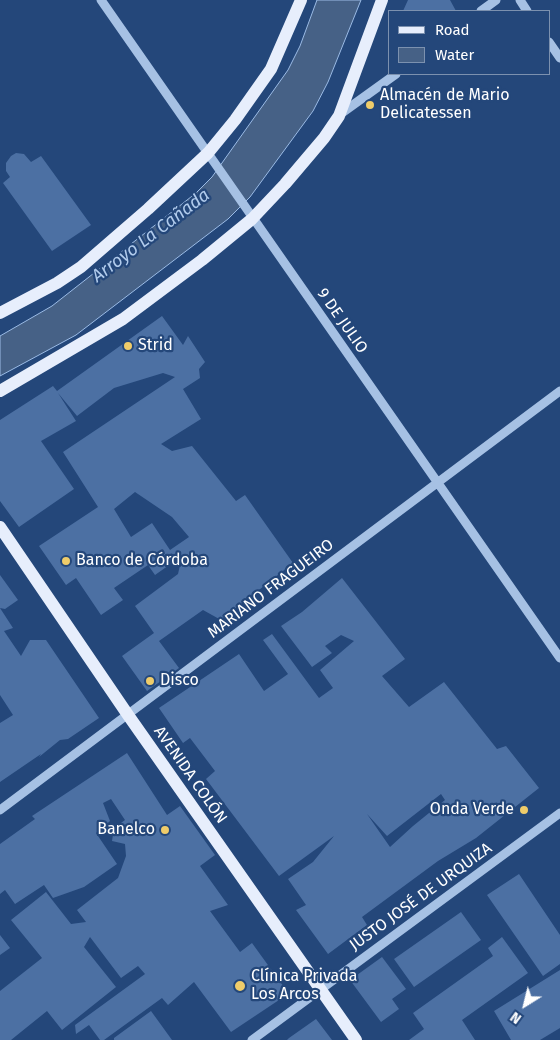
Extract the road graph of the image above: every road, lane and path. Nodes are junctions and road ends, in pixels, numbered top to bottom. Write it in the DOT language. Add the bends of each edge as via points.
graph roads {
  1 [pos="100,0"];
  2 [pos="301,0"];
  3 [pos="382,0"];
  4 [pos="496,0"];
  5 [pos="482,10"];
  6 [pos="550,43"];
  7 [pos="560,58"];
  8 [pos="395,75"];
  9 [pos="339,116"];
  10 [pos="208,153"];
  11 [pos="252,219"];
  12 [pos="0,313"];
  13 [pos="0,391"];
  14 [pos="560,391"];
  15 [pos="437,483"];
  16 [pos="0,526"];
  17 [pos="560,658"];
  18 [pos="128,715"];
  19 [pos="0,810"];
  20 [pos="560,814"];
  21 [pos="321,989"];
  22 [pos="252,1040"];
  23 [pos="356,1040"];
  1 -- 10 [label="street, 9 DE JULIO"];
  2 -- 10 [label="main road" via="271,70"];
  3 -- 9 [label="main road"];
  4 -- 5 [label="street"];
  6 -- 7 [label="street"];
  8 -- 9 [label="street"];
  9 -- 11 [label="main road" via="324,138"];
  10 -- 11 [label="street, 9 DE JULIO"];
  10 -- 12 [label="main road" via="81,267"];
  11 -- 13 [label="main road" via="123,319"];
  11 -- 15 [label="street, 9 DE JULIO"];
  14 -- 15 [label="street, MARIANO FRAGUEIRO"];
  15 -- 17 [label="street, 9 DE JULIO"];
  15 -- 18 [label="street, MARIANO FRAGUEIRO"];
  16 -- 18 [label="main road, AVENIDA COLÓN"];
  18 -- 19 [label="street, MARIANO FRAGUEIRO"];
  18 -- 21 [label="main road, AVENIDA COLÓN"];
  20 -- 21 [label="street, JUSTO JOSÉ DE URQUIZA"];
  21 -- 22 [label="street, JUSTO JOSÉ DE URQUIZA"];
  21 -- 23 [label="main road, AVENIDA COLÓN"];
}
